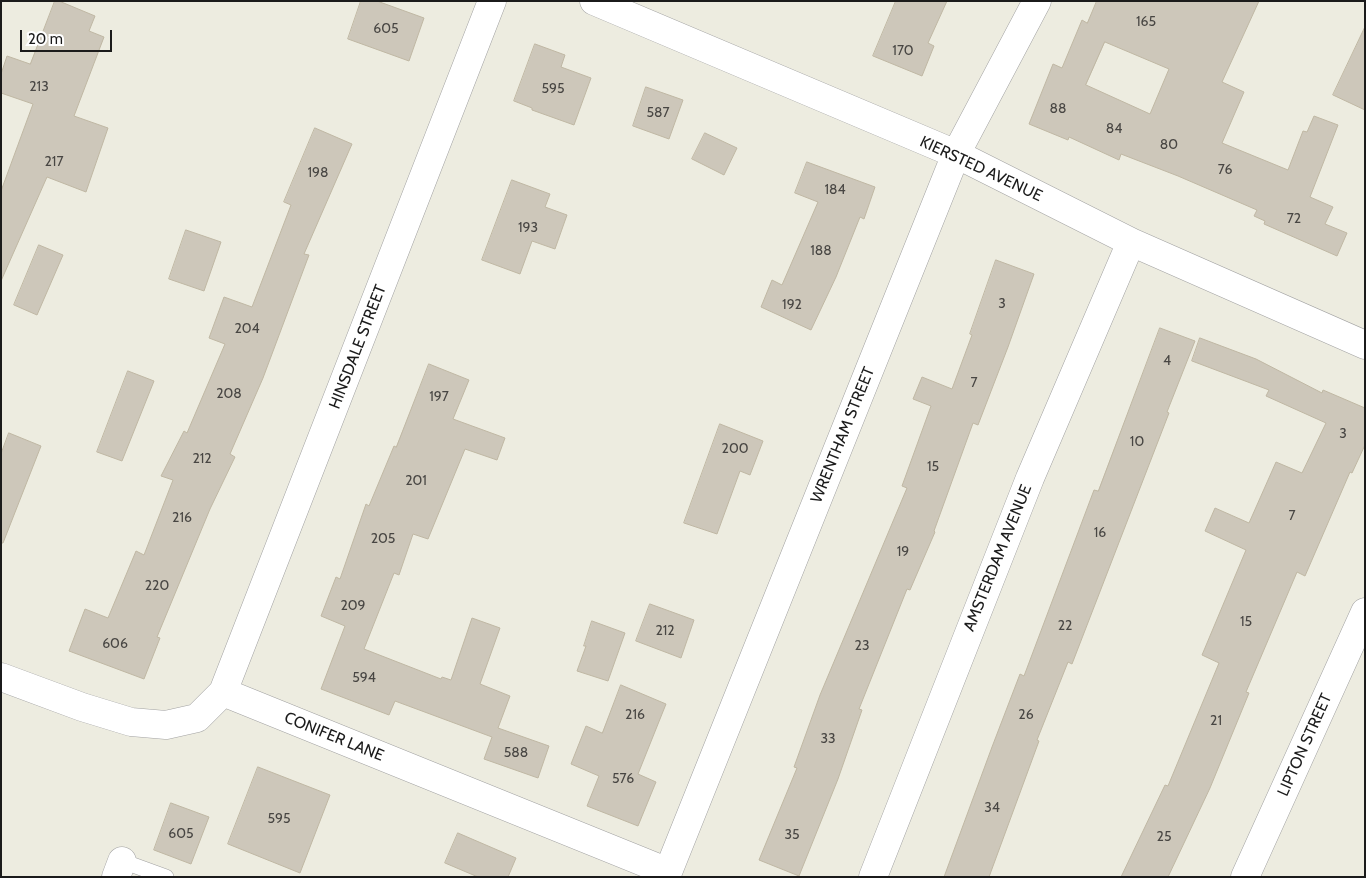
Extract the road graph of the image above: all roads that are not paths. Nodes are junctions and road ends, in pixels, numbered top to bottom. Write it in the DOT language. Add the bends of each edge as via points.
graph roads {
  1 [pos="492,1"];
  2 [pos="594,1"];
  3 [pos="1037,1"];
  4 [pos="956,154"];
  5 [pos="1131,242"];
  6 [pos="1362,338"];
  7 [pos="1365,612"];
  8 [pos="1,677"];
  9 [pos="224,692"];
  10 [pos="119,869"];
  11 [pos="667,875"];
  12 [pos="166,877"];
  13 [pos="872,877"];
  14 [pos="1245,877"];
  1 -- 9 [label="street, HINSDALE STREET"];
  2 -- 4 [label="street, KIERSTED AVENUE"];
  3 -- 4 [label="street, WRENTHAM STREET"];
  4 -- 5 [label="street, KIERSTED AVENUE"];
  4 -- 11 [label="street, WRENTHAM STREET"];
  5 -- 6 [label="street, KIERSTED AVENUE"];
  5 -- 13 [label="street, AMSTERDAM AVENUE" via="1030,478"];
  7 -- 14 [label="street, LIPTON STREET"];
  8 -- 9 [label="street" via="131,722 166,725 197,718"];
  9 -- 11 [label="street, CONIFER LANE"];
  10 -- 12 [label="lane"];
}
